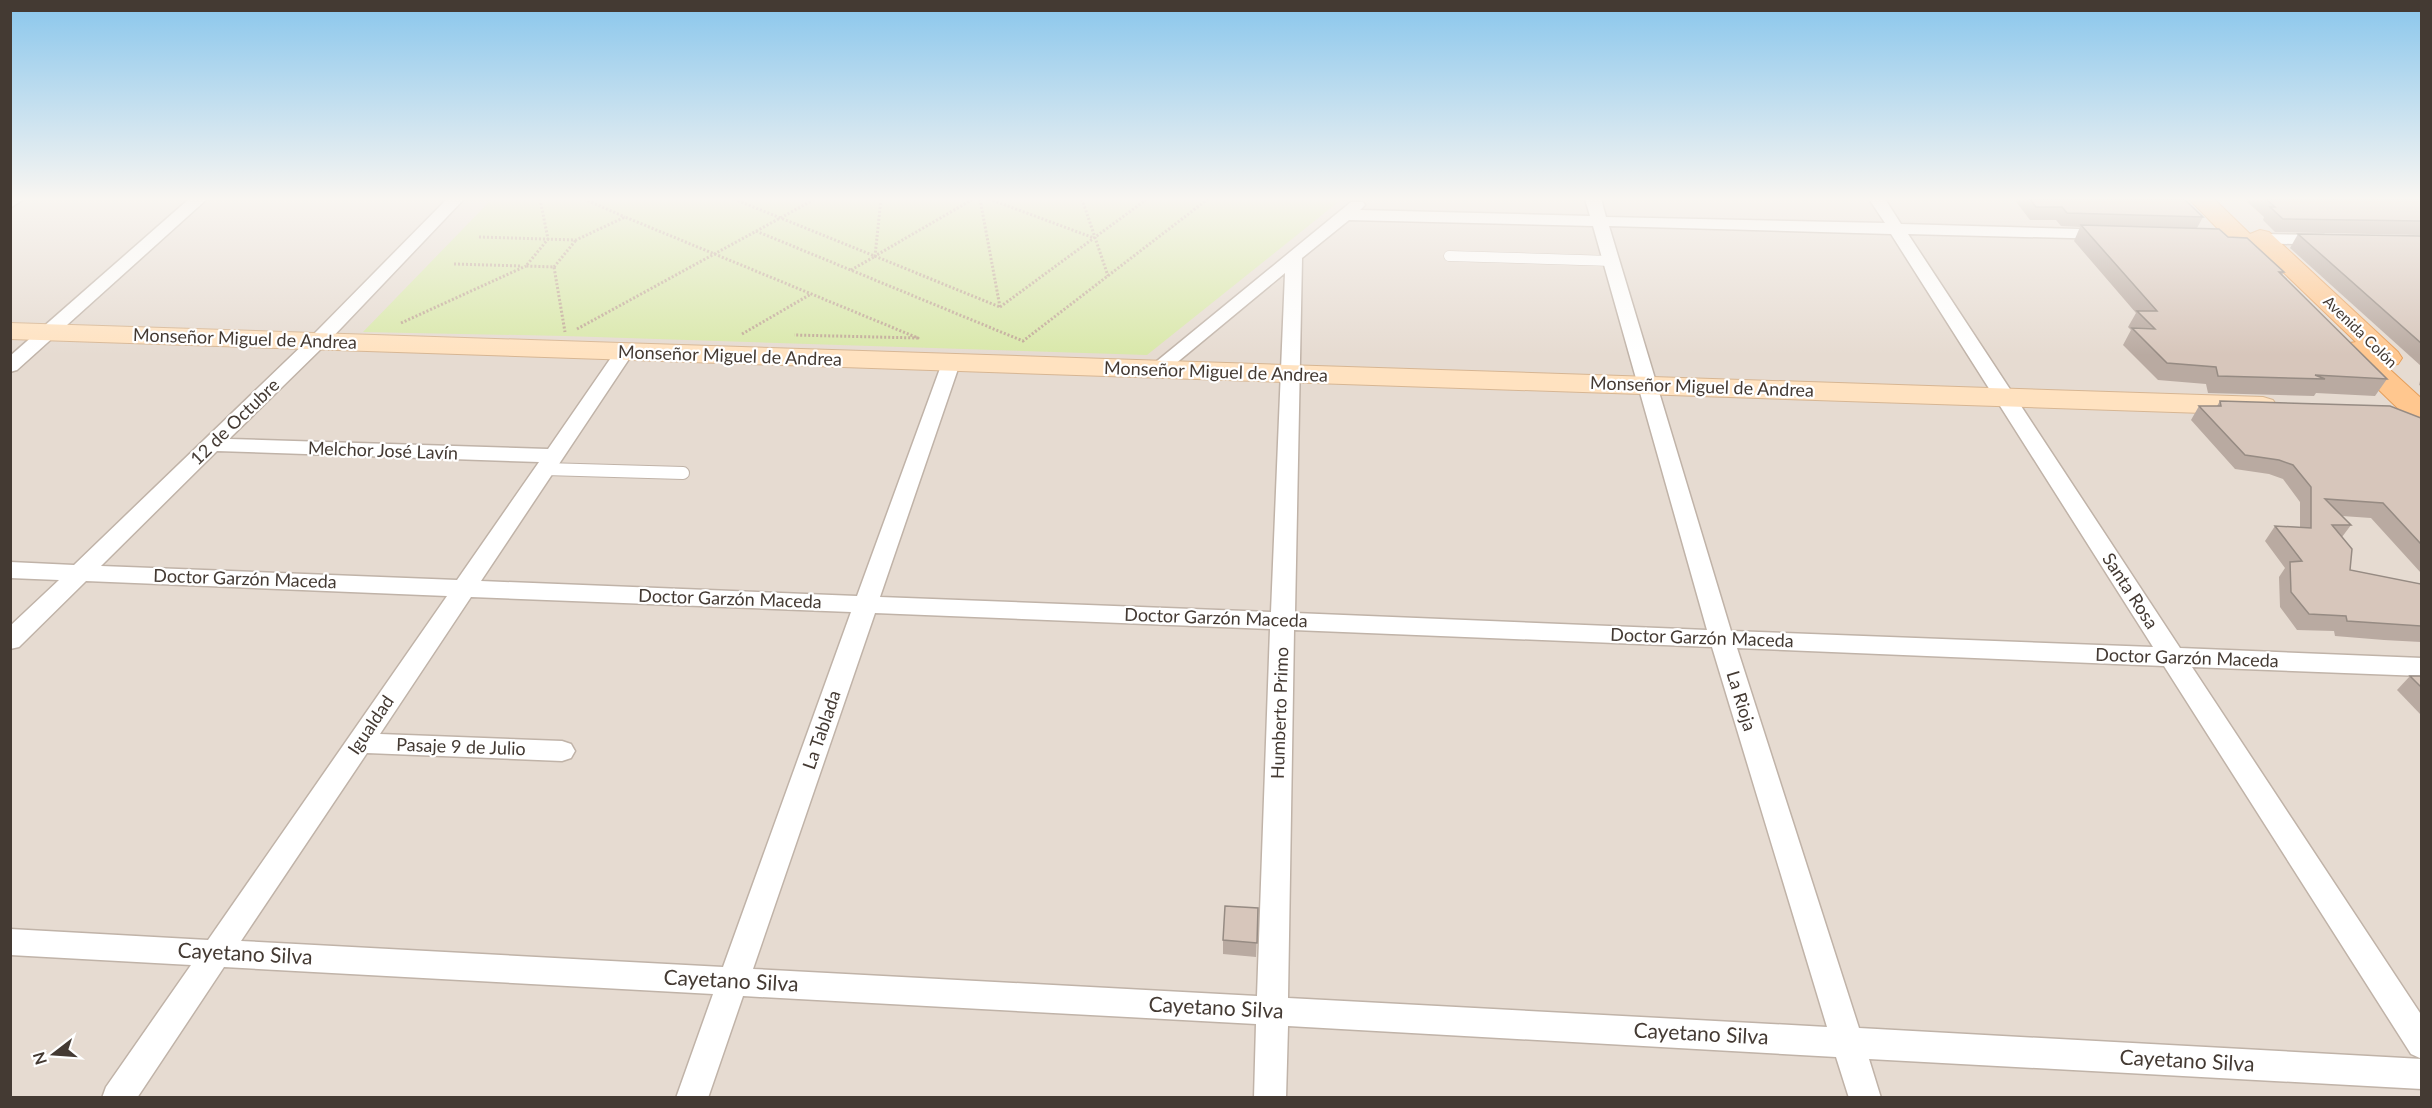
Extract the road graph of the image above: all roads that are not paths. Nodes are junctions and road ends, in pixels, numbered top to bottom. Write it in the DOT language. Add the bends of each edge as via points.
graph roads {
  1 [pos="142,251"];
  2 [pos="406,251"];
  3 [pos="1302,251"];
  4 [pos="1609,251"];
  5 [pos="1911,251"];
  6 [pos="2253,251"];
  7 [pos="1449,255"];
  8 [pos="1294,257"];
  9 [pos="1612,261"];
  10 [pos="10,331"];
  11 [pos="50,332"];
  12 [pos="318,341"];
  13 [pos="624,353"];
  14 [pos="951,363"];
  15 [pos="10,366"];
  16 [pos="1156,370"];
  17 [pos="1289,374"];
  18 [pos="1649,386"];
  19 [pos="2006,397"];
  20 [pos="2288,407"];
  21 [pos="2420,407"];
  22 [pos="2382,410"];
  23 [pos="211,445"];
  24 [pos="550,462"];
  25 [pos="683,473"];
  26 [pos="10,570"];
  27 [pos="81,573"];
  28 [pos="464,588"];
  29 [pos="866,604"];
  30 [pos="1283,621"];
  31 [pos="1722,639"];
  32 [pos="10,641"];
  33 [pos="2173,657"];
  34 [pos="2421,667"];
  35 [pos="359,743"];
  36 [pos="562,751"];
  37 [pos="10,942"];
  38 [pos="216,953"];
  39 [pos="733,981"];
  40 [pos="1272,1011"];
  41 [pos="1848,1042"];
  42 [pos="2421,1044"];
  43 [pos="2421,1074"];
  44 [pos="118,1098"];
  45 [pos="692,1098"];
  46 [pos="1270,1098"];
  47 [pos="1865,1098"];
  1 -- 11 [label="street"];
  2 -- 12 [label="street, 12 de Octubre"];
  3 -- 8 [label="street"];
  4 -- 9 [label="street, La Rioja"];
  5 -- 19 [label="street, Santa Rosa"];
  6 -- 21 [label="main road, Avenida Colón"];
  7 -- 9 [label="lane"];
  8 -- 16 [label="street"];
  8 -- 17 [label="street, Humberto Primo"];
  9 -- 18 [label="street, La Rioja"];
  10 -- 11 [label="main road, Monseñor Miguel de Andrea"];
  11 -- 12 [label="main road, Monseñor Miguel de Andrea"];
  11 -- 15 [label="street"];
  12 -- 13 [label="main road, Monseñor Miguel de Andrea"];
  12 -- 23 [label="street, 12 de Octubre"];
  13 -- 14 [label="main road, Monseñor Miguel de Andrea"];
  13 -- 24 [label="street, Igualdad"];
  14 -- 16 [label="main road, Monseñor Miguel de Andrea"];
  14 -- 29 [label="street, La Tablada"];
  16 -- 17 [label="main road, Monseñor Miguel de Andrea"];
  17 -- 18 [label="main road, Monseñor Miguel de Andrea"];
  17 -- 30 [label="street, Humberto Primo"];
  18 -- 19 [label="main road, Monseñor Miguel de Andrea"];
  18 -- 31 [label="street, La Rioja"];
  19 -- 20 [label="main road, Monseñor Miguel de Andrea"];
  19 -- 33 [label="street, Santa Rosa"];
  21 -- 22 [label="main road"];
  23 -- 24 [label="street, Melchor José Lavín"];
  23 -- 27 [label="street, 12 de Octubre"];
  24 -- 25 [label="lane"];
  24 -- 28 [label="street, Igualdad"];
  26 -- 27 [label="street, Doctor Garzón Maceda"];
  27 -- 28 [label="street, Doctor Garzón Maceda"];
  27 -- 32 [label="street, 12 de Octubre"];
  28 -- 29 [label="street, Doctor Garzón Maceda"];
  28 -- 35 [label="street, Igualdad"];
  29 -- 30 [label="street, Doctor Garzón Maceda"];
  29 -- 39 [label="street, La Tablada"];
  30 -- 31 [label="street, Doctor Garzón Maceda"];
  30 -- 40 [label="street, Humberto Primo"];
  31 -- 33 [label="street, Doctor Garzón Maceda"];
  31 -- 41 [label="street, La Rioja"];
  33 -- 34 [label="street, Doctor Garzón Maceda"];
  33 -- 42 [label="street, Santa Rosa"];
  35 -- 36 [label="street, Pasaje 9 de Julio"];
  35 -- 38 [label="street, Igualdad"];
  37 -- 38 [label="street, Cayetano Silva"];
  38 -- 39 [label="street, Cayetano Silva"];
  38 -- 44 [label="street, Igualdad"];
  39 -- 40 [label="street, Cayetano Silva"];
  39 -- 45 [label="street, La Tablada"];
  40 -- 41 [label="street, Cayetano Silva"];
  40 -- 46 [label="street, Humberto Primo"];
  41 -- 43 [label="street, Cayetano Silva"];
  41 -- 47 [label="street, La Rioja"];
}
